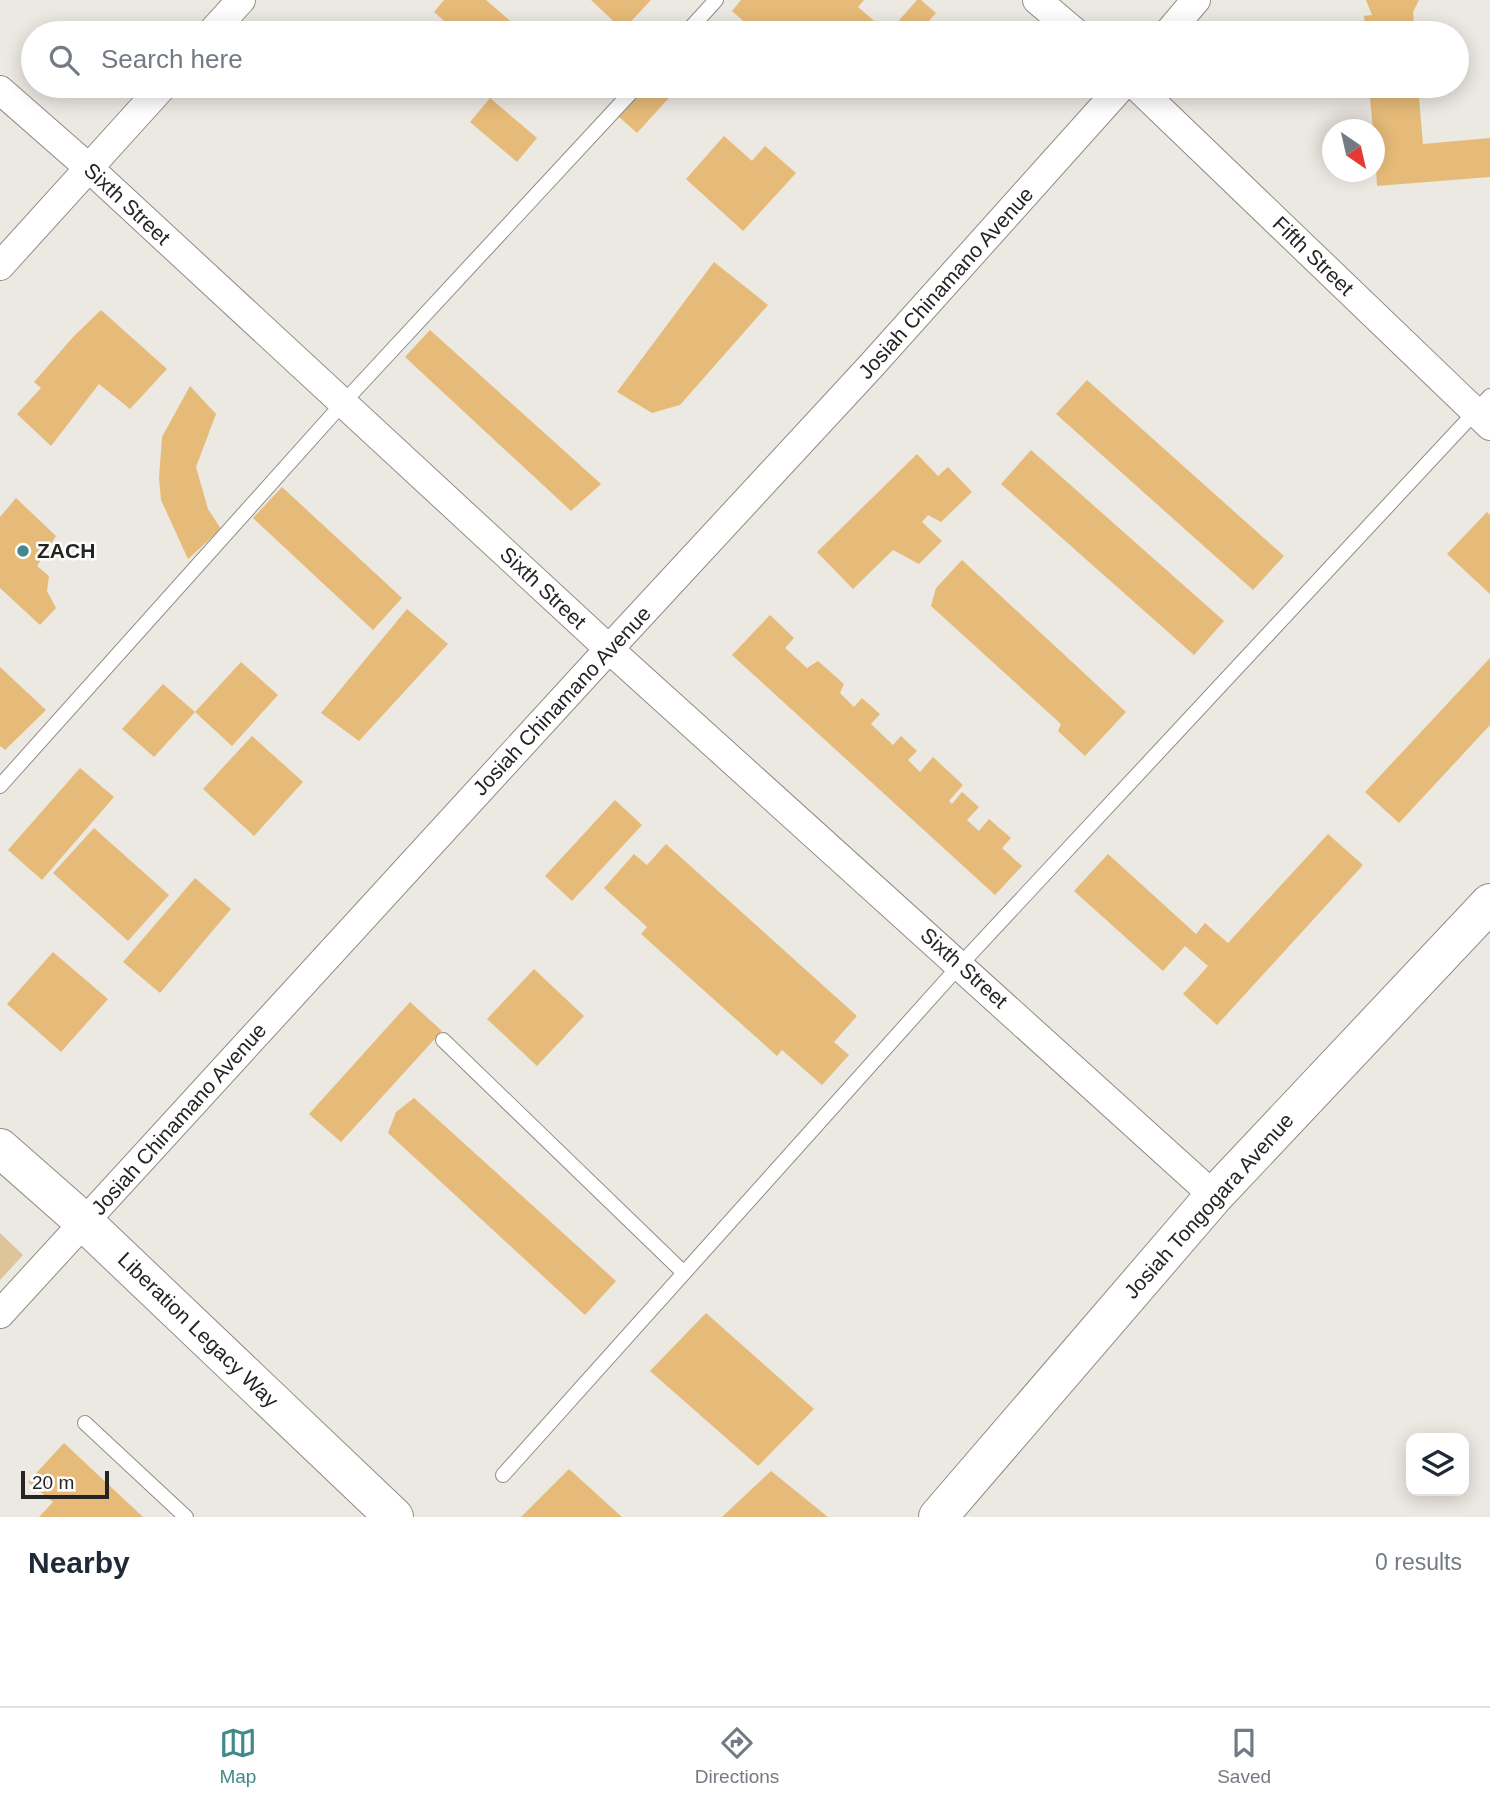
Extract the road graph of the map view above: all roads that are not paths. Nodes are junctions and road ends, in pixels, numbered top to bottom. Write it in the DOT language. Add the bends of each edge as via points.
graph roads {
  1 [pos="241,0"];
  2 [pos="716,0"];
  3 [pos="1037,0"];
  4 [pos="1196,0"];
  5 [pos="222,21"];
  6 [pos="697,21"];
  7 [pos="1062,21"];
  8 [pos="1178,21"];
  9 [pos="0,90"];
  10 [pos="152,98"];
  11 [pos="626,98"];
  12 [pos="1111,98"];
  13 [pos="1149,98"];
  14 [pos="89,168"];
  15 [pos="0,266"];
  16 [pos="343,403"];
  17 [pos="1485,412"];
  18 [pos="609,649"];
  19 [pos="0,786"];
  20 [pos="1490,903"];
  21 [pos="960,965"];
  22 [pos="443,1040"];
  23 [pos="0,1148"];
  24 [pos="1214,1196"];
  25 [pos="84,1222"];
  26 [pos="684,1273"];
  27 [pos="0,1314"];
  28 [pos="85,1423"];
  29 [pos="503,1475"];
  30 [pos="395,1516"];
  31 [pos="186,1517"];
  32 [pos="938,1517"];
  1 -- 5 [label="street"];
  2 -- 6 [label="lane"];
  3 -- 7 [label="street"];
  4 -- 8 [label="street"];
  9 -- 14 [label="street, Sixth Street"];
  10 -- 14 [label="street"];
  11 -- 16 [label="lane"];
  12 -- 18 [label="street, Josiah Chinamano Avenue" via="872,366"];
  13 -- 17 [label="street, Fifth Street"];
  14 -- 15 [label="street"];
  14 -- 16 [label="street, Sixth Street"];
  16 -- 18 [label="street, Sixth Street"];
  16 -- 19 [label="lane"];
  17 -- 21 [label="lane"];
  18 -- 21 [label="street, Sixth Street"];
  18 -- 25 [label="street, Josiah Chinamano Avenue"];
  20 -- 24 [label="main road, Josiah Tongogara Avenue"];
  21 -- 24 [label="street, Sixth Street"];
  21 -- 26 [label="lane"];
  22 -- 26 [label="lane"];
  23 -- 25 [label="main road, Liberation Legacy Way"];
  24 -- 32 [label="main road, Josiah Tongogara Avenue"];
  25 -- 27 [label="street, Josiah Chinamano Avenue"];
  25 -- 30 [label="main road, Liberation Legacy Way"];
  26 -- 29 [label="lane"];
  28 -- 31 [label="lane"];
}
